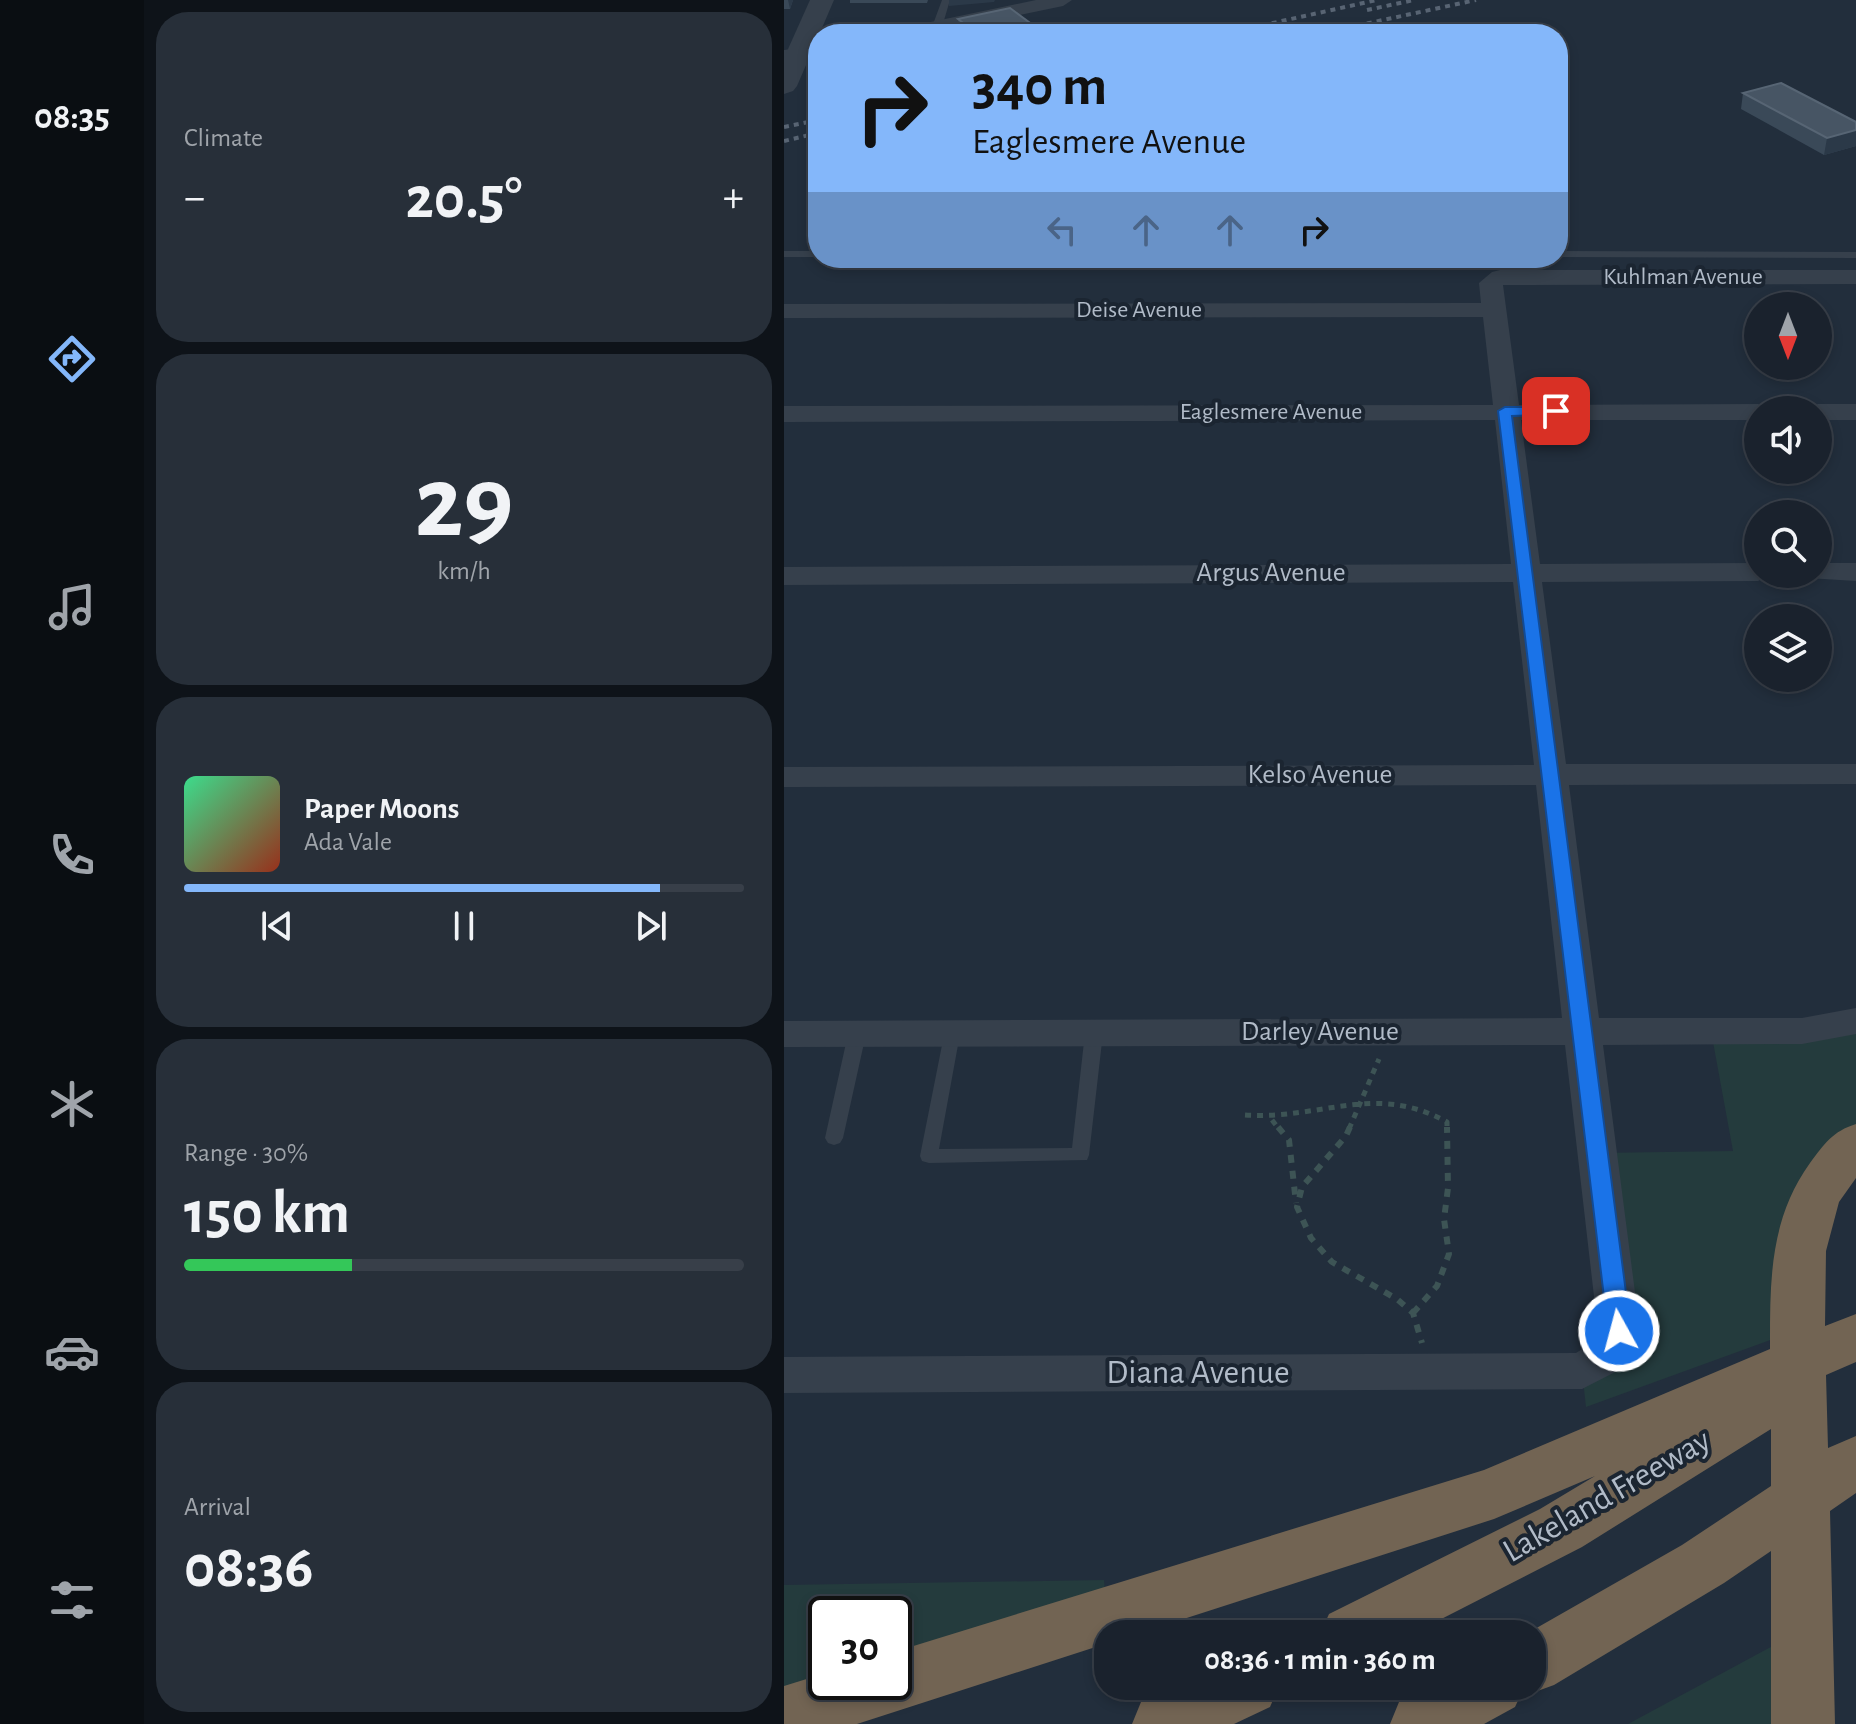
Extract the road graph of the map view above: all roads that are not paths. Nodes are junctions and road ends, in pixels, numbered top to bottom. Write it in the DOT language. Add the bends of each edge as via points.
graph roads {
  1 [pos="822,0"];
  2 [pos="946,0"];
  3 [pos="1063,0"];
  4 [pos="812,24"];
  5 [pos="938,24"];
  6 [pos="951,24"];
  7 [pos="808,35"];
  8 [pos="800,55"];
  9 [pos="784,86"];
  10 [pos="784,254"];
  11 [pos="808,254"];
  12 [pos="1568,254"];
  13 [pos="1856,255"];
  14 [pos="1856,277"];
  15 [pos="1494,310"];
  16 [pos="784,311"];
  17 [pos="1505,411"];
  18 [pos="1744,412"];
  19 [pos="1832,412"];
  20 [pos="1856,412"];
  21 [pos="784,414"];
  22 [pos="1525,572"];
  23 [pos="1744,572"];
  24 [pos="1832,572"];
  25 [pos="1856,572"];
  26 [pos="784,576"];
  27 [pos="1856,774"];
  28 [pos="1550,775"];
  29 [pos="784,777"];
  30 [pos="1856,1021"];
  31 [pos="1582,1031"];
  32 [pos="1094,1033"];
  33 [pos="784,1034"];
  34 [pos="857,1034"];
  35 [pos="951,1034"];
  36 [pos="834,1138"];
  37 [pos="1856,1143"];
  38 [pos="1856,1337"];
  39 [pos="1856,1346"];
  40 [pos="784,1375"];
  41 [pos="1856,1461"];
  42 [pos="1379,1620"];
  43 [pos="1546,1656"];
  44 [pos="1217,1700"];
  45 [pos="1467,1700"];
  46 [pos="784,1717"];
  47 [pos="1164,1724"];
  48 [pos="1422,1724"];
  49 [pos="1803,1724"];
  1 -- 4 [label="street"];
  2 -- 5 [label="lane"];
  3 -- 6 [label="street"];
  7 -- 8 [label="street"];
  8 -- 9 [label="street"];
  10 -- 11 [label="lane"];
  12 -- 13 [label="lane"];
  14 -- 15 [label="street, Kuhlman Avenue" via="1500,277 1491,283"];
  15 -- 16 [label="street, Deise Avenue"];
  15 -- 17 [label="street"];
  17 -- 18 [label="street, Eaglesmere Avenue"];
  17 -- 21 [label="street, Eaglesmere Avenue"];
  17 -- 22 [label="street"];
  19 -- 20 [label="street"];
  22 -- 23 [label="street, Argus Avenue"];
  22 -- 26 [label="street, Argus Avenue"];
  22 -- 28 [label="street"];
  24 -- 25 [label="street"];
  27 -- 28 [label="street, Kelso Avenue"];
  28 -- 29 [label="street, Kelso Avenue"];
  28 -- 31 [label="street"];
  30 -- 31 [label="street, Darley Avenue" via="1802,1031"];
  31 -- 32 [label="street, Darley Avenue"];
  31 -- 40 [label="street, Diana Avenue" via="1619,1331 1608,1355 1582,1371"];
  32 -- 35 [label="street, Darley Avenue"];
  32 -- 35 [label="lane" via="1080,1155 929,1156"];
  33 -- 34 [label="street, Darley Avenue"];
  34 -- 35 [label="street, Darley Avenue"];
  34 -- 36 [label="lane"];
  37 -- 49 [label="highway" via="1823,1179 1808,1211 1797,1272"];
  38 -- 46 [label="highway" via="1494,1493"];
  39 -- 42 [label="highway, Lakeland Freeway" via="1561,1528"];
  41 -- 43 [label="highway" via="1703,1564"];
  44 -- 47 [label="highway"];
  45 -- 48 [label="highway"];
}
